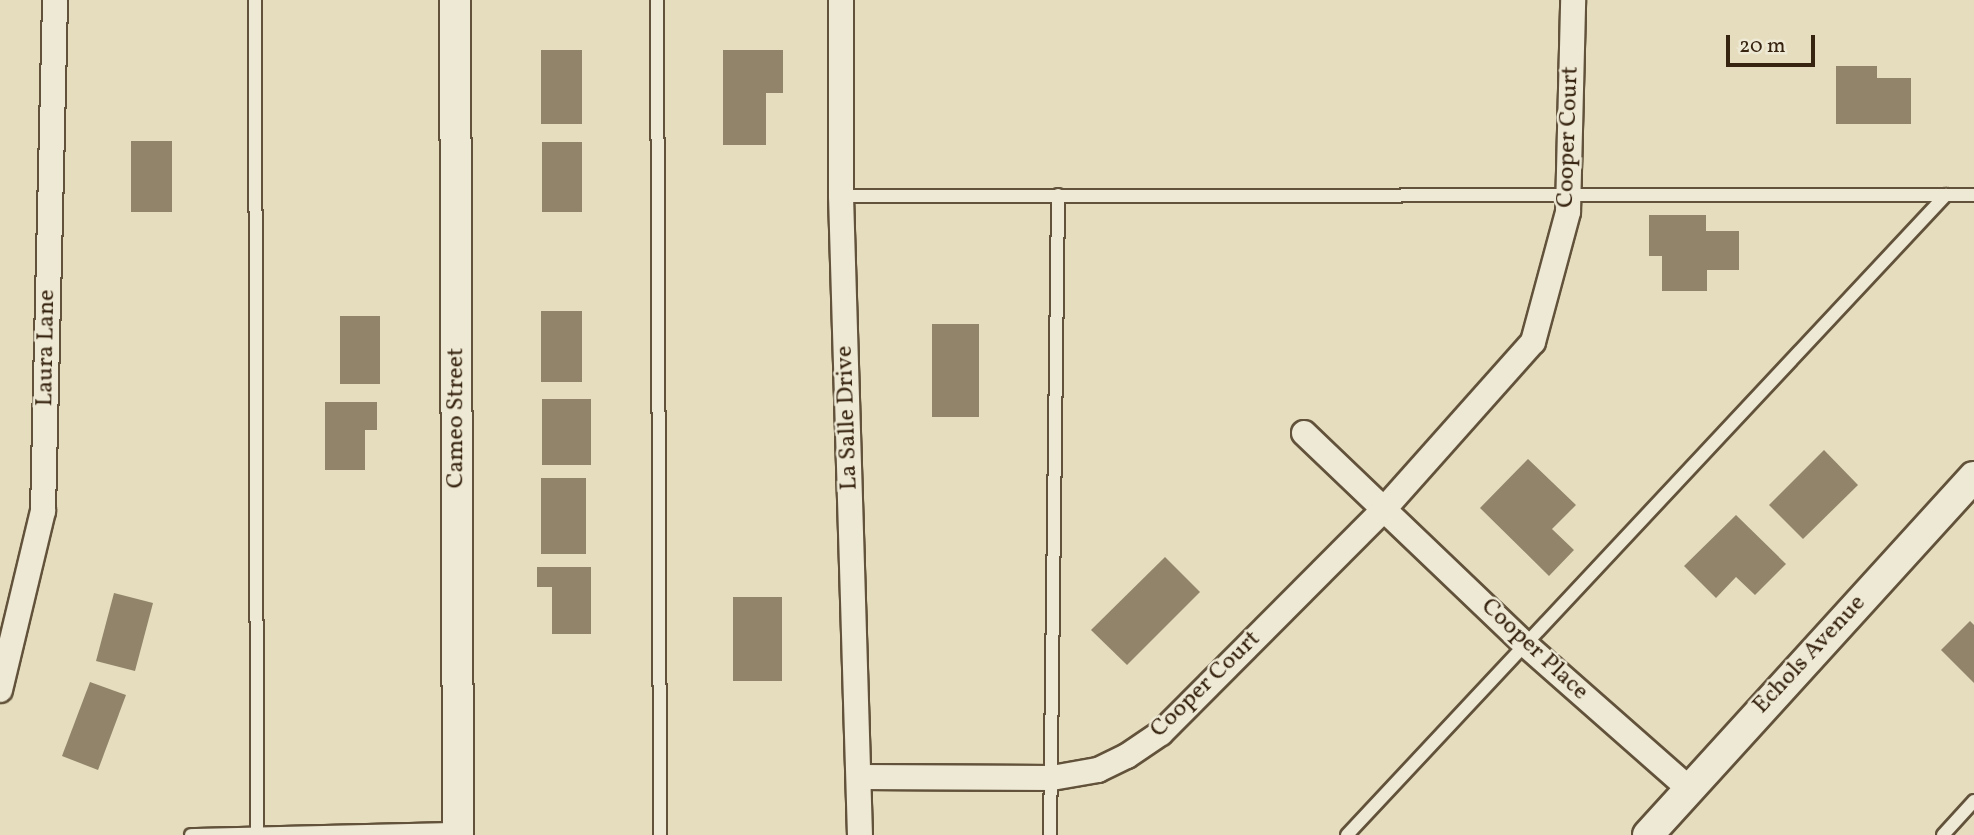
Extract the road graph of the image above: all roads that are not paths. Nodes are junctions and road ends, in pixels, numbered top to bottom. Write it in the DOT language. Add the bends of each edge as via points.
graph roads {
  1 [pos="55,0"];
  2 [pos="255,0"];
  3 [pos="455,0"];
  4 [pos="657,0"];
  5 [pos="841,0"];
  6 [pos="1573,0"];
  7 [pos="1568,194"];
  8 [pos="1058,195"];
  9 [pos="1946,195"];
  10 [pos="1974,195"];
  11 [pos="841,196"];
  12 [pos="1304,433"];
  13 [pos="1974,477"];
  14 [pos="1385,508"];
  15 [pos="1526,645"];
  16 [pos="0,690"];
  17 [pos="860,777"];
  18 [pos="1052,778"];
  19 [pos="1688,788"];
  20 [pos="1974,801"];
  21 [pos="257,831"];
  22 [pos="458,832"];
  23 [pos="191,835"];
  24 [pos="660,835"];
  25 [pos="860,835"];
  26 [pos="1050,835"];
  27 [pos="1348,835"];
  28 [pos="1648,835"];
  29 [pos="1942,835"];
  1 -- 16 [label="street, Laura Lane" via="43,511"];
  2 -- 21 [label="lane"];
  3 -- 22 [label="street, Cameo Street"];
  4 -- 24 [label="lane"];
  5 -- 11 [label="street, La Salle Drive"];
  6 -- 7 [label="street, Cooper Court"];
  7 -- 8 [label="lane"];
  7 -- 9 [label="lane"];
  7 -- 14 [label="street, Cooper Court" via="1568,212 1533,342"];
  8 -- 11 [label="lane"];
  8 -- 18 [label="lane"];
  9 -- 10 [label="lane"];
  9 -- 15 [label="lane"];
  11 -- 17 [label="street, La Salle Drive"];
  12 -- 14 [label="street"];
  13 -- 19 [label="street, Echols Avenue"];
  14 -- 15 [label="street, Cooper Place"];
  14 -- 18 [label="street, Cooper Court" via="1161,733 1098,770"];
  15 -- 19 [label="street, Cooper Place"];
  15 -- 27 [label="lane"];
  17 -- 18 [label="street, Cooper Court"];
  17 -- 25 [label="street, La Salle Drive"];
  18 -- 26 [label="lane"];
  19 -- 28 [label="street, Echols Avenue"];
  20 -- 29 [label="lane"];
  21 -- 22 [label="lane"];
  21 -- 23 [label="lane"];
}
